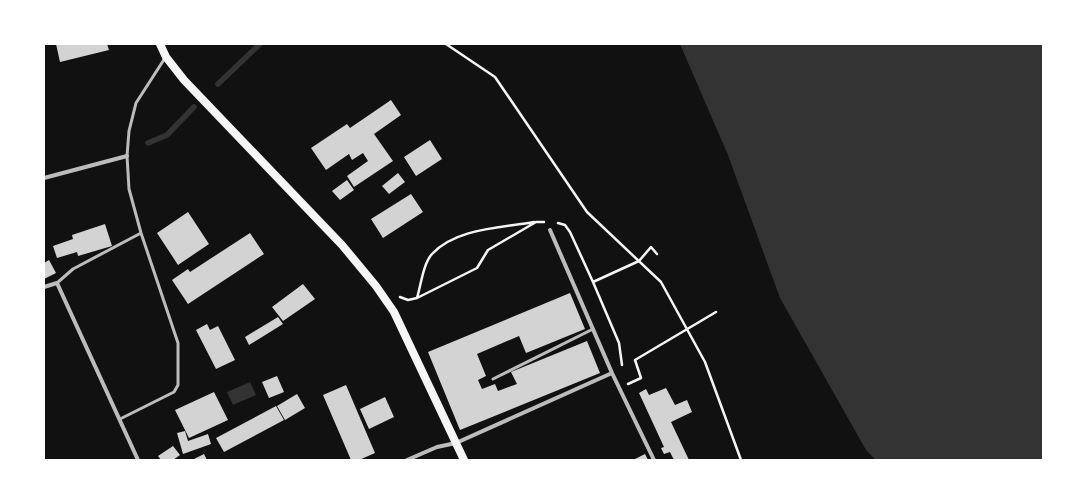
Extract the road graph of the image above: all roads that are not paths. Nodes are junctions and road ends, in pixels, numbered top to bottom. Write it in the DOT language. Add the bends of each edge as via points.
graph roads {
  1 [pos="160,44"];
  2 [pos="166,57"];
  3 [pos="127,156"];
  4 [pos="44,178"];
  5 [pos="550,230"];
  6 [pos="141,233"];
  7 [pos="57,283"];
  8 [pos="44,287"];
  9 [pos="593,329"];
  10 [pos="612,373"];
  11 [pos="493,379"];
  12 [pos="120,419"];
  13 [pos="456,443"];
  14 [pos="138,460"];
  15 [pos="407,460"];
  16 [pos="464,460"];
  17 [pos="654,460"];
  1 -- 2 [label="main road"];
  2 -- 3 [label="lane" via="136,103 129,131"];
  2 -- 13 [label="main road" via="184,80 342,245 376,286 394,312"];
  3 -- 4 [label="street"];
  3 -- 6 [label="lane" via="129,189"];
  5 -- 9 [label="street"];
  6 -- 7 [label="lane" via="73,269"];
  6 -- 12 [label="lane" via="178,343 178,385 174,392"];
  7 -- 8 [label="street"];
  7 -- 12 [label="street"];
  9 -- 10 [label="street"];
  9 -- 11 [label="lane"];
  10 -- 13 [label="street"];
  10 -- 17 [label="street"];
  12 -- 14 [label="street"];
  13 -- 15 [label="street" via="437,447"];
  13 -- 16 [label="main road"];
}
